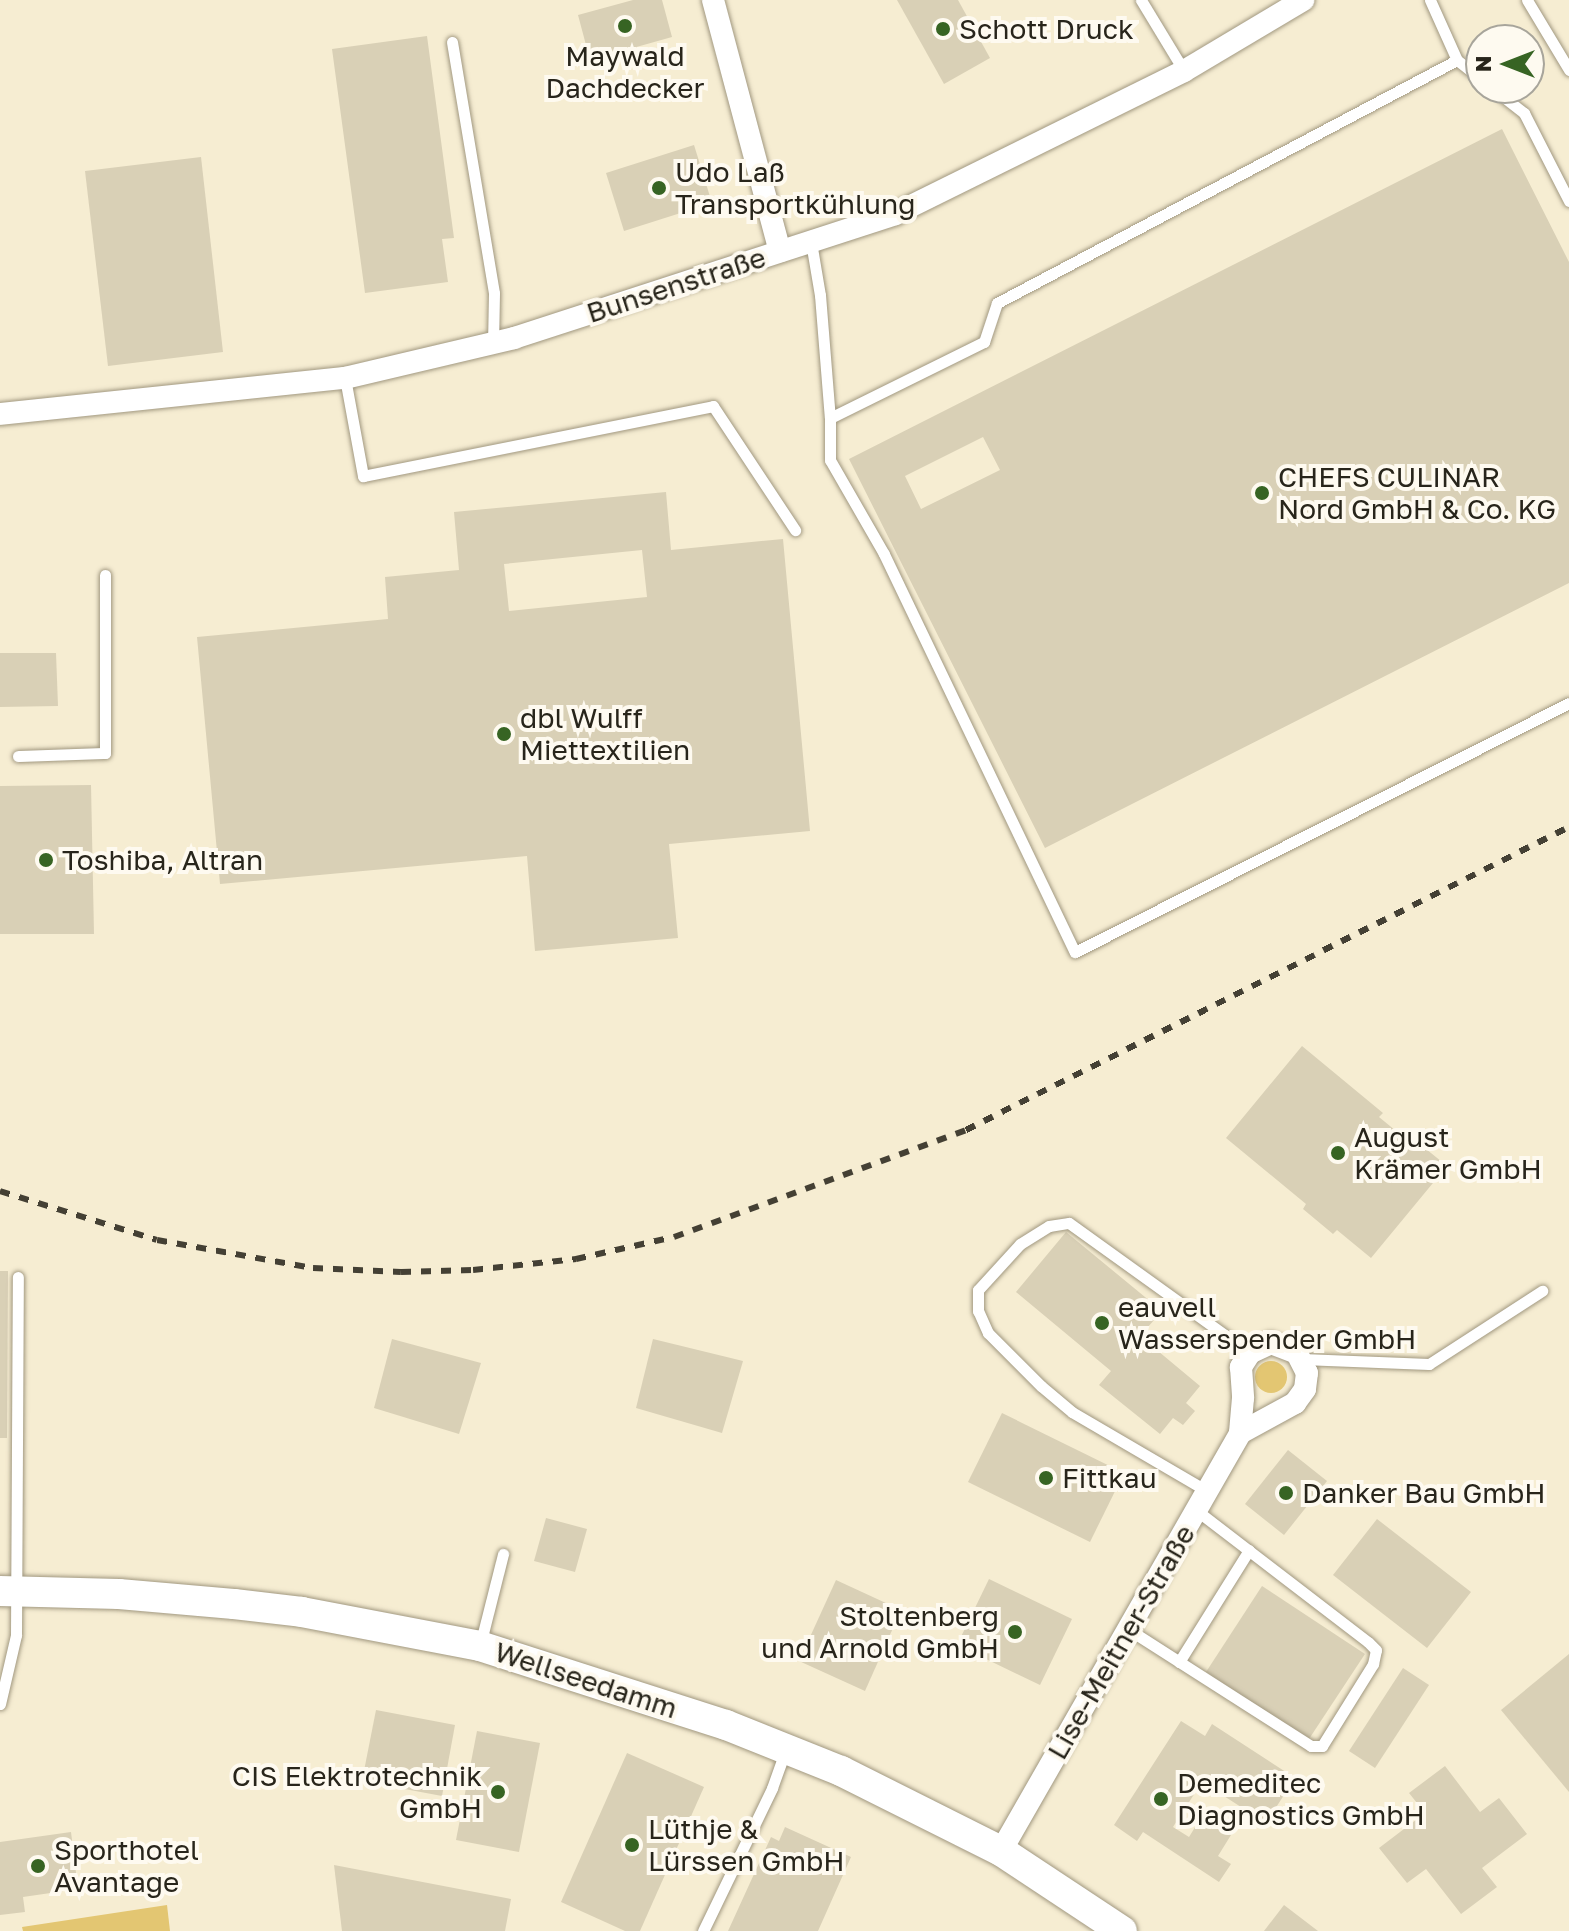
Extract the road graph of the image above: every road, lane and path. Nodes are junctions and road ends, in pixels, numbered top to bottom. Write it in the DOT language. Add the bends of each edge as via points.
graph roads {
  1 [pos="713,0"];
  2 [pos="1141,0"];
  3 [pos="1303,0"];
  4 [pos="1430,0"];
  5 [pos="1527,0"];
  6 [pos="452,42"];
  7 [pos="1457,60"];
  8 [pos="1465,66"];
  9 [pos="1569,70"];
  10 [pos="1184,71"];
  11 [pos="1512,104"];
  12 [pos="1569,201"];
  13 [pos="811,242"];
  14 [pos="780,251"];
  15 [pos="493,343"];
  16 [pos="345,378"];
  17 [pos="0,414"];
  18 [pos="830,418"];
  19 [pos="795,530"];
  20 [pos="105,575"];
  21 [pos="1569,703"];
  22 [pos="18,756"];
  23 [pos="18,1277"];
  24 [pos="1542,1291"];
  25 [pos="1250,1353"];
  26 [pos="1302,1359"];
  27 [pos="1240,1433"];
  28 [pos="1202,1500"];
  29 [pos="1249,1550"];
  30 [pos="503,1554"];
  31 [pos="8,1591"];
  32 [pos="1128,1629"];
  33 [pos="480,1646"];
  34 [pos="1179,1662"];
  35 [pos="0,1704"];
  36 [pos="786,1748"];
  37 [pos="1001,1851"];
  38 [pos="703,1931"];
  39 [pos="1122,1931"];
  1 -- 14 [label="street"];
  2 -- 10 [label="lane"];
  3 -- 10 [label="street, Bunsenstraße"];
  4 -- 7 [label="lane"];
  5 -- 9 [label="lane"];
  6 -- 15 [label="lane" via="494,293"];
  7 -- 8 [label="lane"];
  7 -- 18 [label="lane" via="997,303 984,342"];
  10 -- 13 [label="street, Bunsenstraße" via="895,214"];
  11 -- 12 [label="lane" via="1524,113"];
  13 -- 14 [label="street, Bunsenstraße"];
  13 -- 18 [label="lane"];
  14 -- 15 [label="street, Bunsenstraße"];
  15 -- 16 [label="street, Bunsenstraße"];
  16 -- 17 [label="street, Bunsenstraße"];
  16 -- 19 [label="lane" via="363,476 713,406"];
  18 -- 21 [label="lane" via="830,460 884,554 1075,952"];
  20 -- 22 [label="lane" via="105,753"];
  23 -- 31 [label="lane"];
  24 -- 26 [label="lane" via="1429,1364"];
  25 -- 26 [label="street" via="1271,1343"];
  25 -- 27 [label="street, Lise-Meitner-Straße" via="1241,1367"];
  25 -- 28 [label="lane" via="1069,1223 1049,1226 1020,1244 978,1290 978,1311 988,1333 1041,1386"];
  26 -- 27 [label="street" via="1305,1389 1295,1403"];
  27 -- 28 [label="street, Lise-Meitner-Straße"];
  28 -- 29 [label="lane"];
  28 -- 32 [label="street, Lise-Meitner-Straße"];
  29 -- 34 [label="lane"];
  29 -- 34 [label="lane" via="1376,1650 1373,1664 1322,1746 1311,1746"];
  30 -- 33 [label="lane"];
  31 -- 33 [label="main road, Wellseedamm" via="119,1594 302,1612"];
  31 -- 35 [label="lane" via="16,1635"];
  32 -- 34 [label="lane"];
  32 -- 37 [label="street, Lise-Meitner-Straße"];
  33 -- 36 [label="main road, Wellseedamm"];
  36 -- 37 [label="main road, Wellseedamm"];
  36 -- 38 [label="lane"];
  37 -- 39 [label="main road, Wellseedamm"];
}
